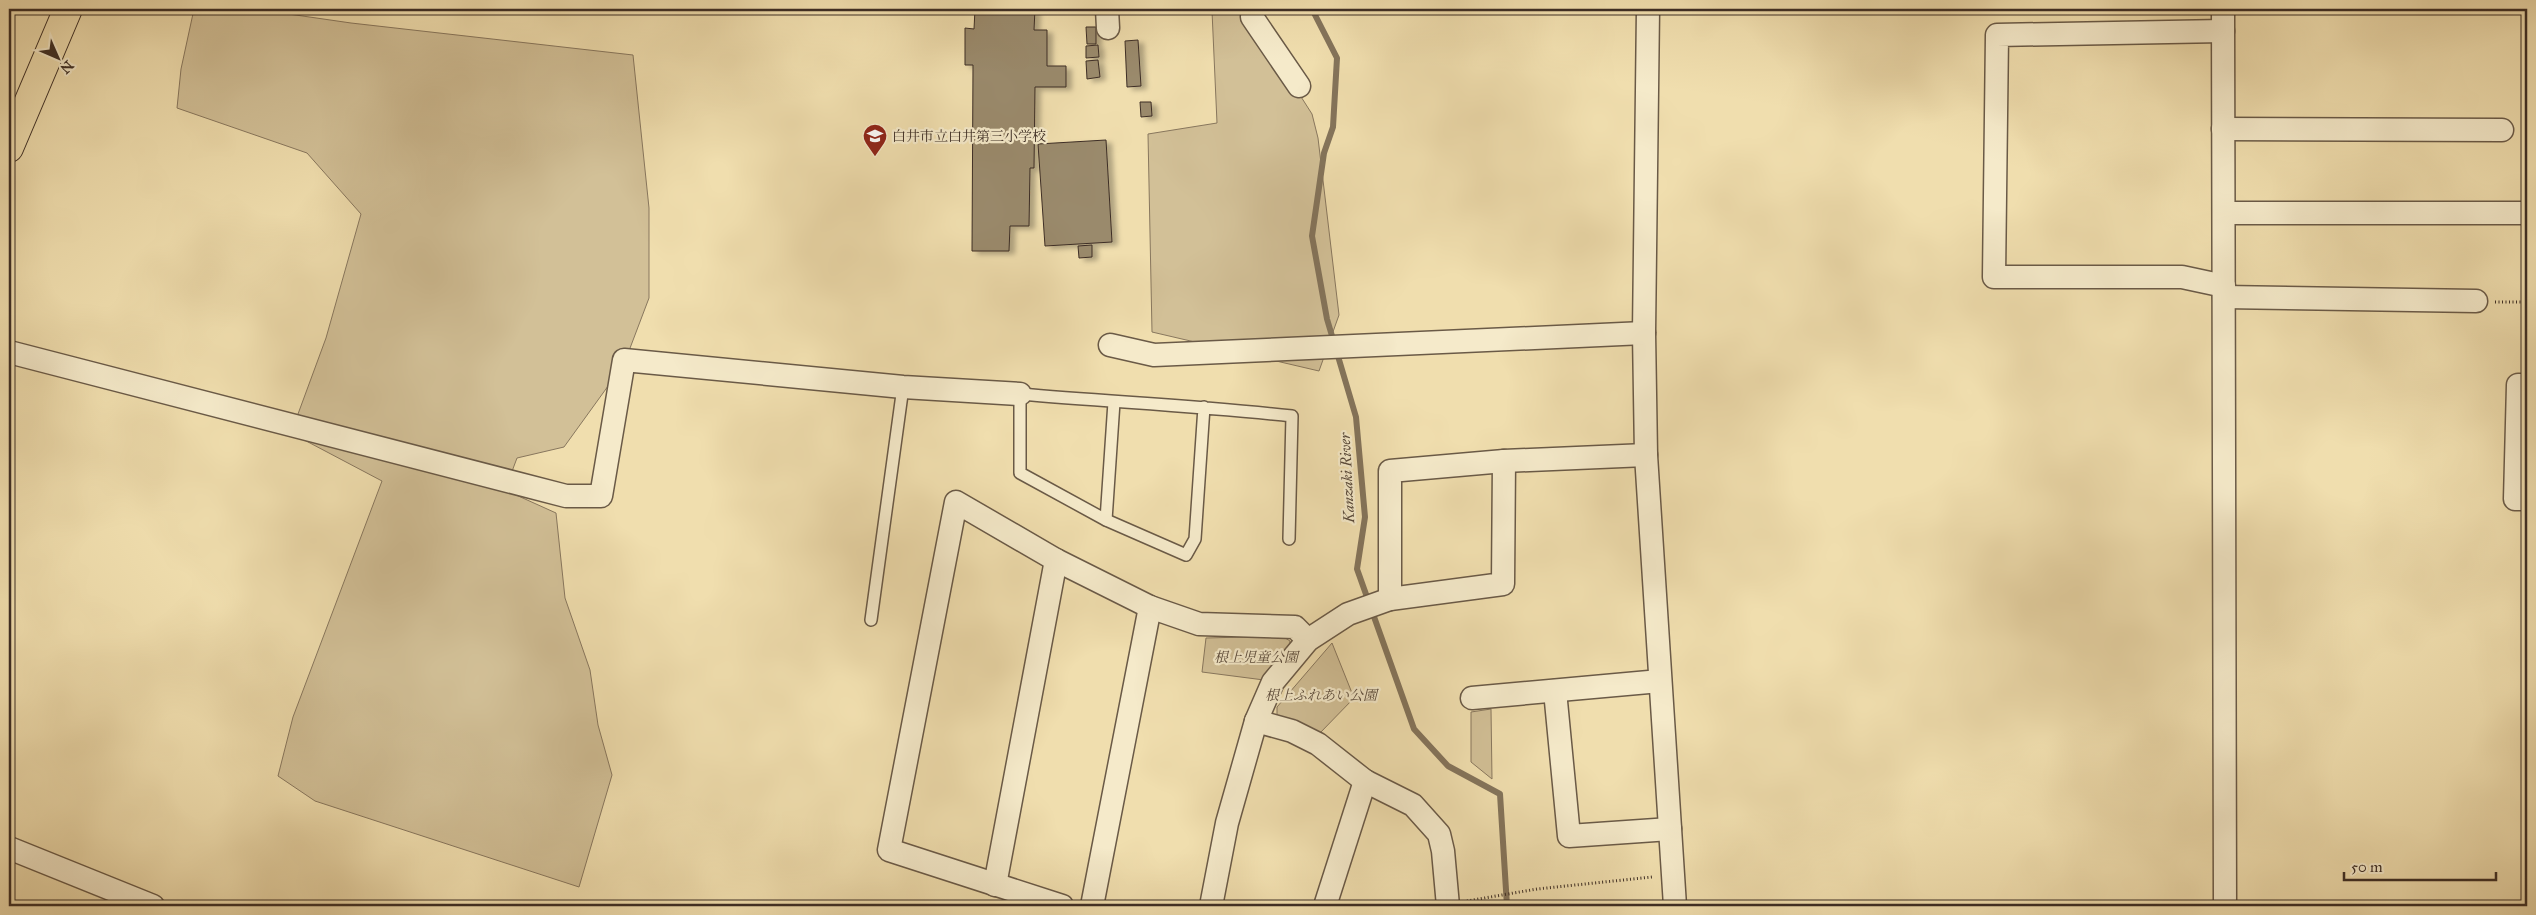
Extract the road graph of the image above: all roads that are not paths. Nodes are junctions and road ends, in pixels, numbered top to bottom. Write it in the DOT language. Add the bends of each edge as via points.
graph roads {
  1 [pos="68,9"];
  2 [pos="1253,9"];
  3 [pos="1648,9"];
  4 [pos="2223,20"];
  5 [pos="1299,86"];
  6 [pos="2223,129"];
  7 [pos="2502,130"];
  8 [pos="9,148"];
  9 [pos="2224,213"];
  10 [pos="2527,213"];
  11 [pos="2224,292"];
  12 [pos="2476,301"];
  13 [pos="1644,333"];
  14 [pos="1110,345"];
  15 [pos="9,352"];
  16 [pos="2527,385"];
  17 [pos="903,387"];
  18 [pos="1020,394"];
  19 [pos="1114,402"];
  20 [pos="1204,407"];
  21 [pos="1646,455"];
  22 [pos="1504,461"];
  23 [pos="2527,499"];
  24 [pos="1106,520"];
  25 [pos="1288,539"];
  26 [pos="1056,560"];
  27 [pos="1390,599"];
  28 [pos="1150,607"];
  29 [pos="871,620"];
  30 [pos="1308,640"];
  31 [pos="1660,681"];
  32 [pos="1555,691"];
  33 [pos="1472,698"];
  34 [pos="1256,721"];
  35 [pos="1365,780"];
  36 [pos="1670,828"];
  37 [pos="9,848"];
  38 [pos="996,886"];
  39 [pos="1447,905"];
  40 [pos="153,906"];
  41 [pos="1062,906"];
  42 [pos="1092,906"];
  43 [pos="1211,906"];
  44 [pos="1325,906"];
  45 [pos="1676,906"];
  46 [pos="2224,906"];
  1 -- 8 [label="main road"];
  2 -- 5 [label="street" via="1252,17"];
  3 -- 13 [label="street"];
  4 -- 6 [label="street"];
  4 -- 11 [label="street" via="1996,35 1985,277 2182,276"];
  6 -- 7 [label="street"];
  6 -- 9 [label="street"];
  9 -- 10 [label="street"];
  9 -- 11 [label="street"];
  11 -- 12 [label="street"];
  11 -- 46 [label="street"];
  13 -- 14 [label="street" via="1154,355"];
  13 -- 21 [label="street"];
  15 -- 17 [label="street" via="566,496 601,496 624,360"];
  16 -- 23 [label="street" via="2518,385 2515,499"];
  17 -- 18 [label="street"];
  17 -- 29 [label="lane"];
  18 -- 19 [label="lane"];
  18 -- 24 [label="lane" via="1020,473"];
  19 -- 20 [label="lane"];
  19 -- 24 [label="lane"];
  20 -- 24 [label="lane" via="1195,539 1186,555"];
  20 -- 25 [label="lane" via="1292,416"];
  21 -- 22 [label="street"];
  21 -- 31 [label="street"];
  22 -- 27 [label="street" via="1503,584"];
  22 -- 27 [label="street" via="1390,470"];
  26 -- 28 [label="street"];
  26 -- 38 [label="street"];
  26 -- 38 [label="street" via="956,502 888,850"];
  27 -- 30 [label="street" via="1348,614"];
  28 -- 30 [label="street" via="1199,624 1295,627"];
  28 -- 42 [label="street"];
  30 -- 34 [label="street" via="1273,682"];
  31 -- 32 [label="street"];
  31 -- 36 [label="street"];
  32 -- 33 [label="street"];
  32 -- 36 [label="street" via="1569,836"];
  34 -- 35 [label="street" via="1292,731 1318,744"];
  34 -- 43 [label="street" via="1227,823"];
  35 -- 39 [label="street" via="1413,804 1439,834"];
  35 -- 44 [label="street"];
  36 -- 45 [label="street"];
  37 -- 40 [label="street"];
  38 -- 41 [label="street"];
}
